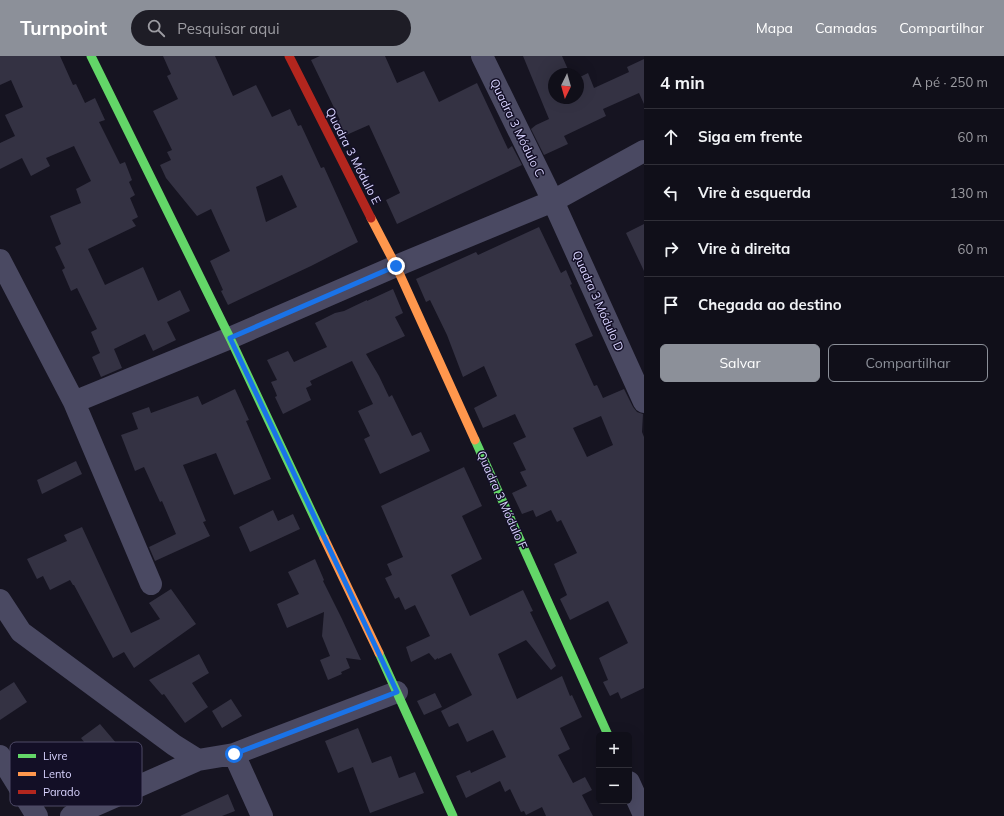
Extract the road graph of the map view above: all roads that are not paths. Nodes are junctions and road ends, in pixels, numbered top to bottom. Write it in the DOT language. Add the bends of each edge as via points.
graph roads {
  1 [pos="91,56"];
  2 [pos="289,56"];
  3 [pos="482,56"];
  4 [pos="644,151"];
  5 [pos="553,201"];
  6 [pos="0,260"];
  7 [pos="396,266"];
  8 [pos="230,338"];
  9 [pos="74,402"];
  10 [pos="644,402"];
  11 [pos="151,584"];
  12 [pos="0,600"];
  13 [pos="397,692"];
  14 [pos="607,732"];
  15 [pos="234,754"];
  16 [pos="0,756"];
  17 [pos="198,760"];
  18 [pos="10,772"];
  19 [pos="142,785"];
  20 [pos="632,789"];
  21 [pos="31,806"];
  22 [pos="94,806"];
  23 [pos="74,815"];
  24 [pos="644,815"];
  25 [pos="37,816"];
  26 [pos="262,816"];
  27 [pos="453,816"];
  1 -- 8 [label="street"];
  2 -- 7 [label="street, Quadra 3 Módulo E"];
  3 -- 5 [label="street, Quadra 3 Módulo C"];
  4 -- 5 [label="street"];
  5 -- 7 [label="street"];
  5 -- 10 [label="street, Quadra 3 Módulo D"];
  6 -- 9 [label="street"];
  7 -- 8 [label="street"];
  7 -- 14 [label="street, Quadra 3 Módulo F"];
  8 -- 9 [label="street"];
  8 -- 13 [label="street"];
  9 -- 11 [label="street"];
  12 -- 17 [label="street" via="21,632 174,746"];
  13 -- 15 [label="street"];
  13 -- 27 [label="street"];
  15 -- 17 [label="street"];
  15 -- 26 [label="street"];
  16 -- 18 [label="street"];
  17 -- 19 [label="street"];
  20 -- 24 [label="street"];
  21 -- 25 [label="street"];
  22 -- 23 [label="street"];
}
